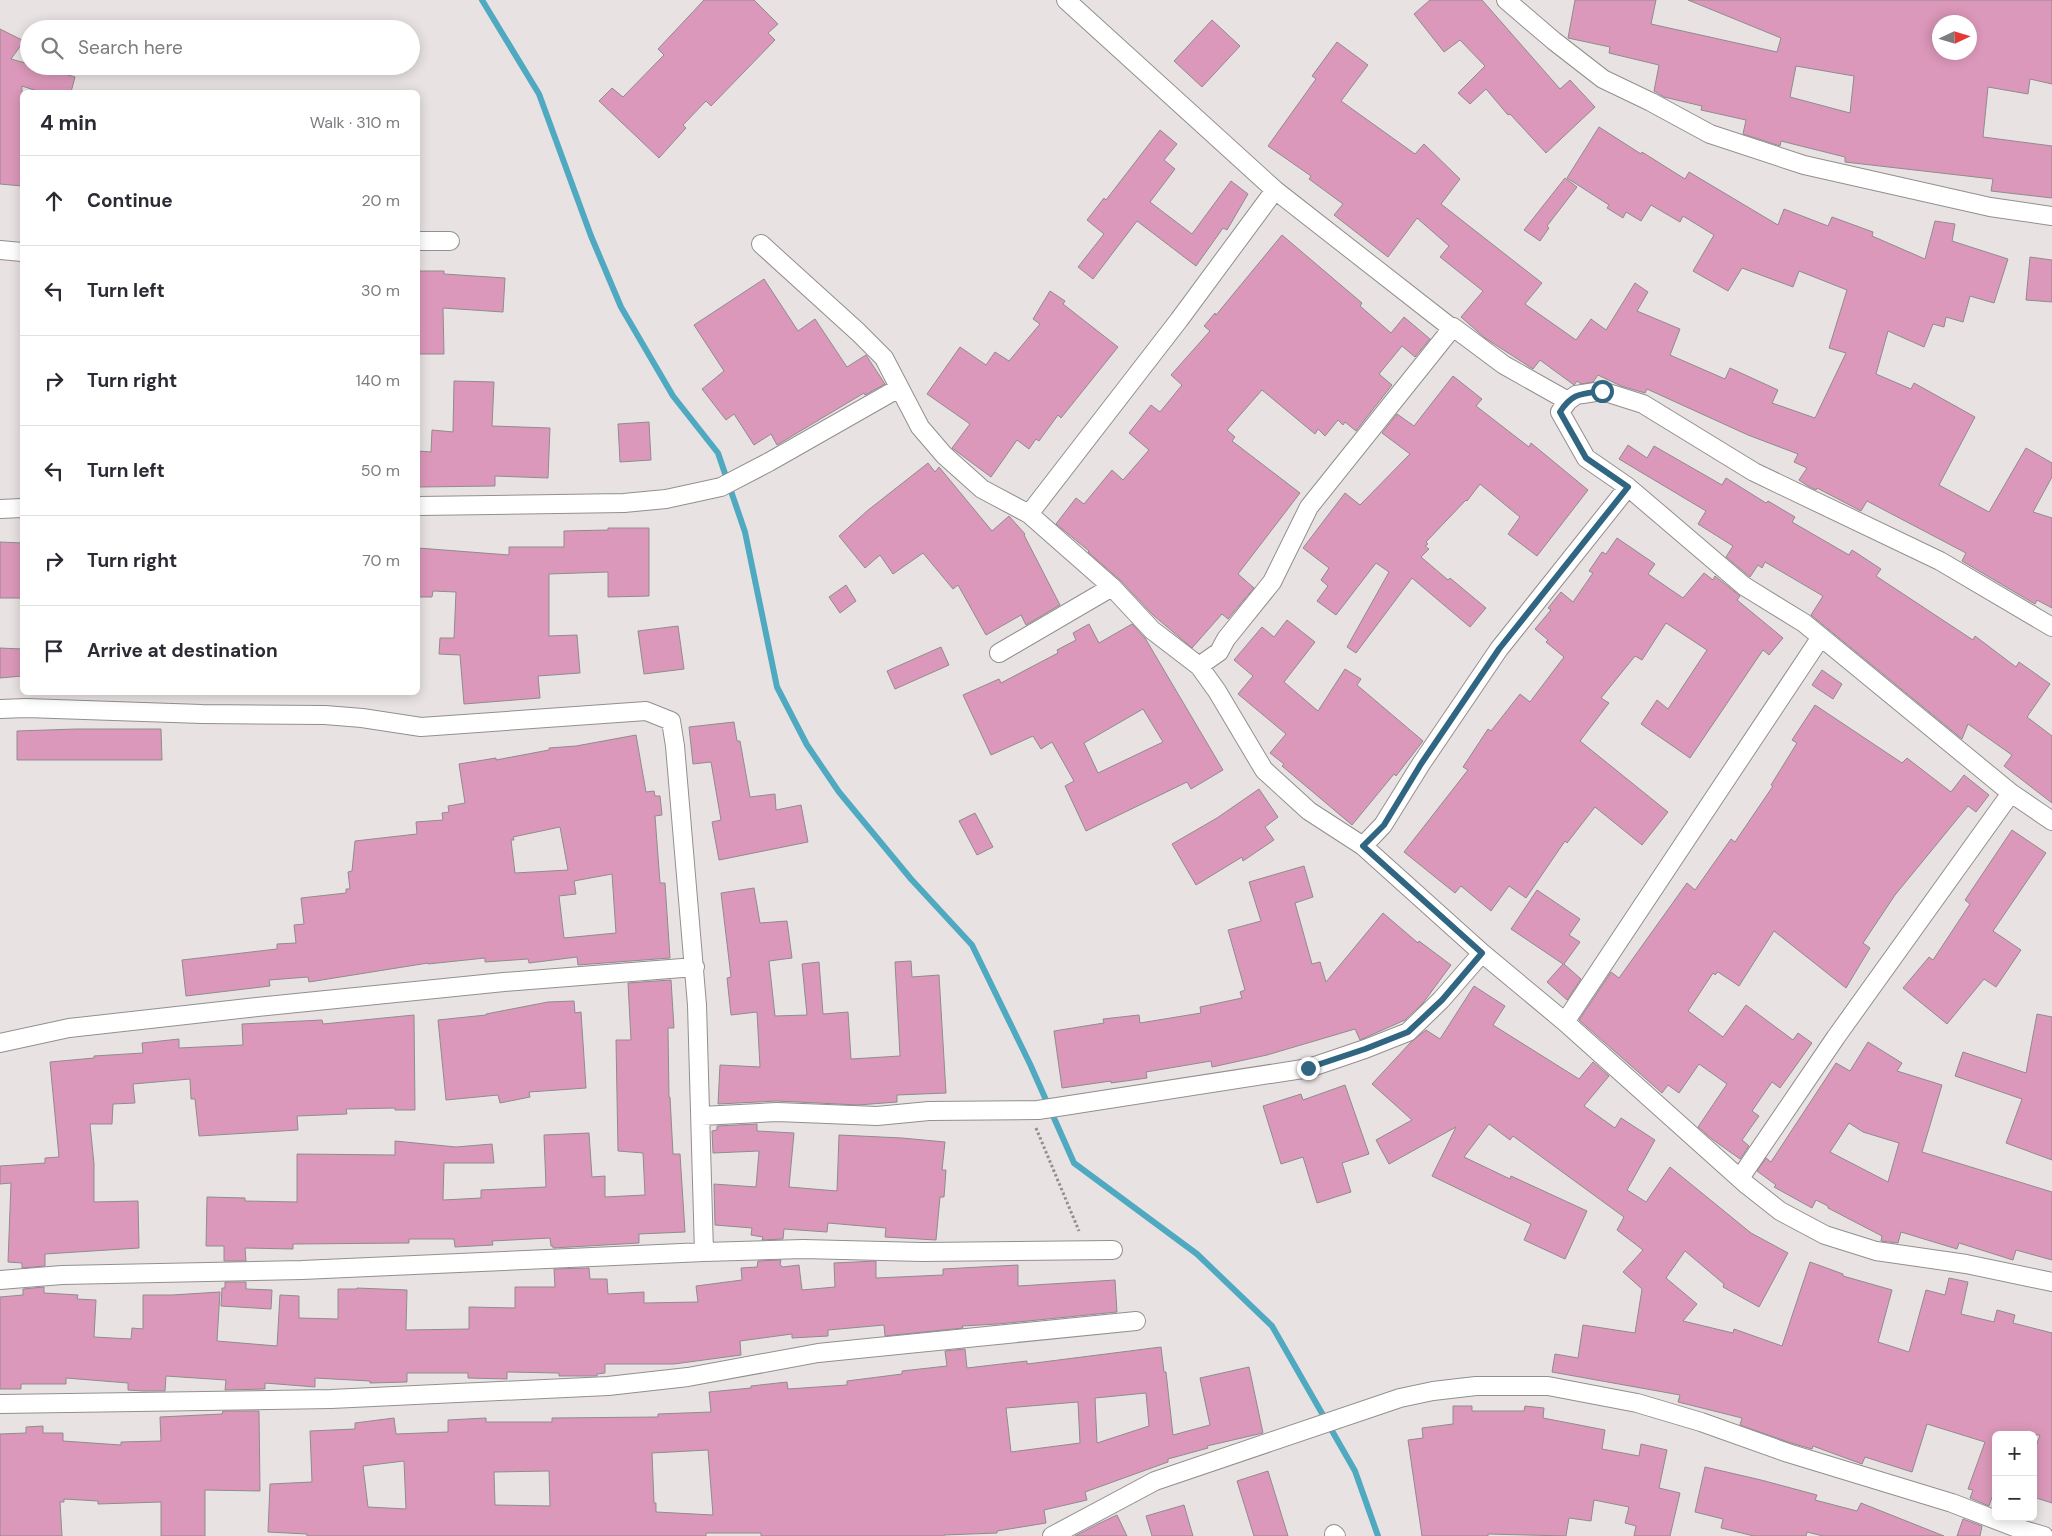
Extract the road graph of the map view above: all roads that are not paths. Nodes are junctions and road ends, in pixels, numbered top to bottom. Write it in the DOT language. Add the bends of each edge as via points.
graph roads {
  1 [pos="1066,0"];
  2 [pos="1506,0"];
  3 [pos="1275,190"];
  4 [pos="2052,216"];
  5 [pos="420,242"];
  6 [pos="450,242"];
  7 [pos="761,244"];
  8 [pos="0,250"];
  9 [pos="20,252"];
  10 [pos="1453,327"];
  11 [pos="899,388"];
  12 [pos="1568,400"];
  13 [pos="1628,487"];
  14 [pos="420,506"];
  15 [pos="20,508"];
  16 [pos="0,509"];
  17 [pos="1029,514"];
  18 [pos="1112,587"];
  19 [pos="2052,627"];
  20 [pos="1821,637"];
  21 [pos="999,652"];
  22 [pos="1199,666"];
  23 [pos="0,709"];
  24 [pos="2011,793"];
  25 [pos="2052,821"];
  26 [pos="1363,846"];
  27 [pos="1482,953"];
  28 [pos="695,967"];
  29 [pos="1565,1022"];
  30 [pos="0,1043"];
  31 [pos="701,1116"];
  32 [pos="1740,1178"];
  33 [pos="1113,1250"];
  34 [pos="704,1252"];
  35 [pos="0,1280"];
  36 [pos="2052,1282"];
  37 [pos="1136,1321"];
  38 [pos="0,1404"];
  39 [pos="2016,1532"];
  40 [pos="1052,1536"];
  41 [pos="2044,1536"];
  1 -- 3 [label="street"];
  2 -- 4 [label="street" via="1604,79 1710,134 1804,165 1990,207"];
  3 -- 10 [label="street"];
  3 -- 17 [label="street"];
  5 -- 6 [label="street"];
  7 -- 11 [label="street" via="884,358"];
  8 -- 9 [label="street"];
  10 -- 12 [label="street" via="1504,365"];
  10 -- 22 [label="street" via="1309,507 1272,582 1219,652"];
  11 -- 14 [label="street" via="722,487 666,499 624,503"];
  11 -- 17 [label="street" via="920,427 944,455 982,489"];
  12 -- 13 [label="street" via="1560,412 1586,458"];
  12 -- 19 [label="street" via="1576,395 1602,391 1643,404 1754,472 1940,561"];
  13 -- 20 [label="street" via="1744,586"];
  13 -- 26 [label="street" via="1499,649 1384,825"];
  15 -- 16 [label="street"];
  17 -- 18 [label="street"];
  18 -- 21 [label="street"];
  18 -- 22 [label="street" via="1152,630"];
  20 -- 24 [label="street"];
  20 -- 29 [label="street"];
  22 -- 26 [label="street" via="1217,690 1264,770 1309,811"];
  23 -- 28 [label="street" via="325,715 421,727 646,711 670,720 675,746"];
  24 -- 25 [label="street"];
  24 -- 32 [label="street" via="1836,1037"];
  26 -- 27 [label="street"];
  27 -- 29 [label="street"];
  27 -- 31 [label="street" via="1442,1000 1408,1032 1308,1068 1032,1110 928,1111 877,1116 777,1112"];
  28 -- 30 [label="street" via="258,1007 69,1028"];
  28 -- 31 [label="street"];
  29 -- 32 [label="street"];
  31 -- 34 [label="street"];
  32 -- 36 [label="street" via="1780,1211 1825,1235 1876,1251 1966,1264"];
  33 -- 34 [label="street" via="922,1252 803,1249"];
  34 -- 35 [label="street" via="302,1270 62,1275"];
  37 -- 38 [label="street" via="818,1353 688,1377 608,1386 331,1399"];
  39 -- 40 [label="street" via="1952,1502 1637,1404 1548,1386 1476,1386 1433,1391 1356,1411 1155,1481"];
  39 -- 41 [label="street"];
}
